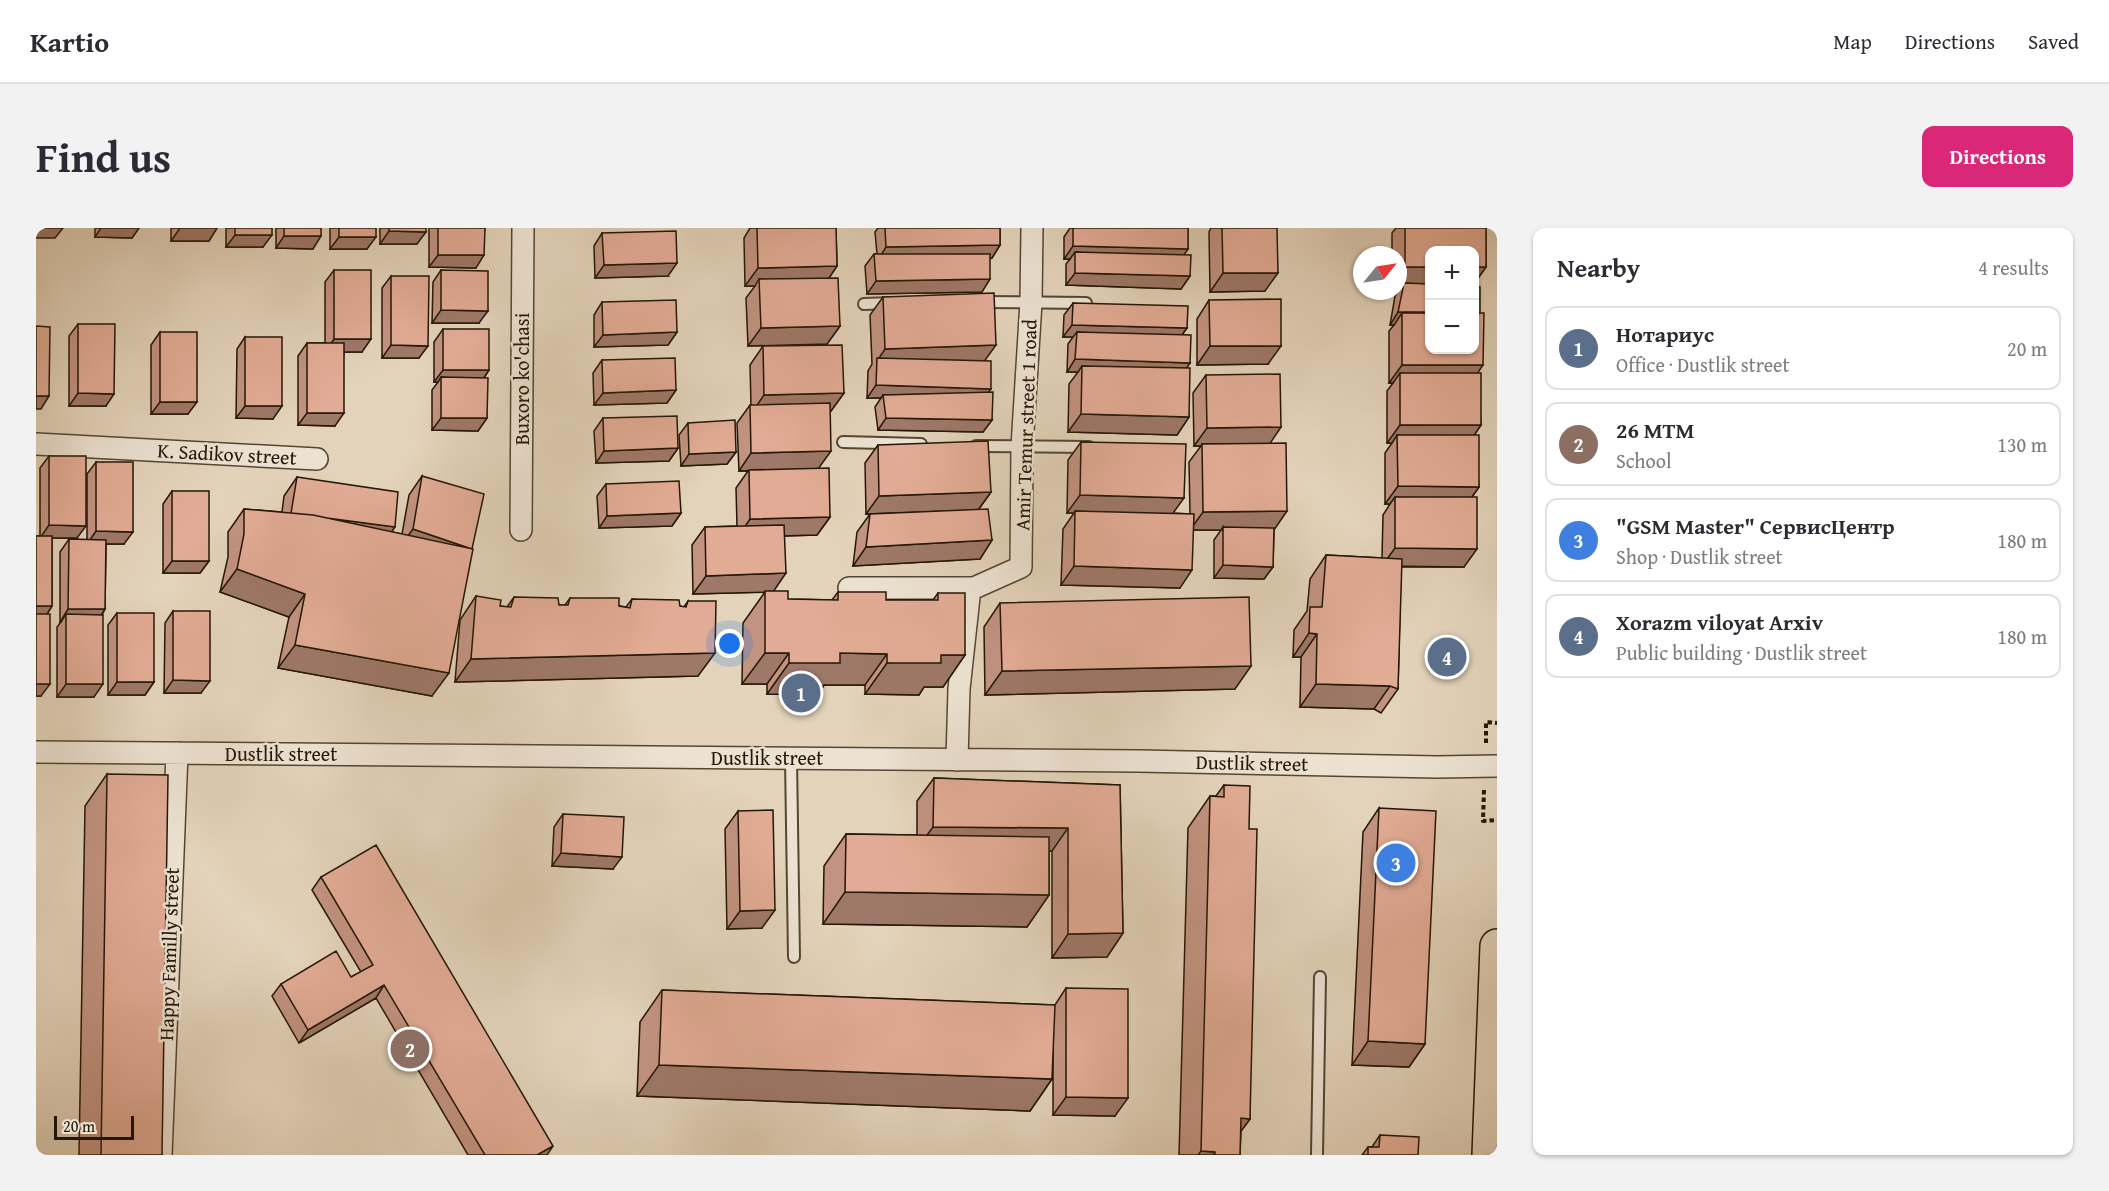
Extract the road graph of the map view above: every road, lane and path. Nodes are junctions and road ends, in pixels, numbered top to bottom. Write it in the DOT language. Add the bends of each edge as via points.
graph roads {
  1 [pos="523,228"];
  2 [pos="1032,228"];
  3 [pos="971,302"];
  4 [pos="1031,302"];
  5 [pos="900,303"];
  6 [pos="864,304"];
  7 [pos="1100,304"];
  8 [pos="843,442"];
  9 [pos="36,444"];
  10 [pos="927,444"];
  11 [pos="962,445"];
  12 [pos="1022,447"];
  13 [pos="1101,447"];
  14 [pos="317,459"];
  15 [pos="521,530"];
  16 [pos="849,588"];
  17 [pos="969,588"];
  18 [pos="36,752"];
  19 [pos="177,753"];
  20 [pos="791,758"];
  21 [pos="957,760"];
  22 [pos="1497,766"];
  23 [pos="1497,946"];
  24 [pos="794,957"];
  25 [pos="1320,977"];
  26 [pos="161,1155"];
  27 [pos="1317,1155"];
  28 [pos="1489,1155"];
  1 -- 15 [label="street, Buxoro ko'chasi"];
  2 -- 4 [label="street, Amir Temur street 1 road"];
  3 -- 4 [label="lane"];
  4 -- 7 [label="lane"];
  4 -- 12 [label="street, Amir Temur street 1 road"];
  5 -- 6 [label="lane"];
  8 -- 10 [label="lane"];
  9 -- 14 [label="street, K. Sadikov street"];
  11 -- 12 [label="lane"];
  12 -- 13 [label="lane"];
  12 -- 17 [label="street, Amir Temur street 1 road" via="1021,567"];
  16 -- 17 [label="street, Amir Temur street 1 road"];
  17 -- 21 [label="street"];
  18 -- 19 [label="street, Dustlik street"];
  19 -- 20 [label="street, Dustlik street"];
  19 -- 26 [label="street, Happy Familly street"];
  20 -- 21 [label="street, Dustlik street"];
  20 -- 24 [label="lane"];
  21 -- 22 [label="street, Dustlik street"];
  23 -- 28 [label="main road"];
  25 -- 27 [label="lane"];
}
